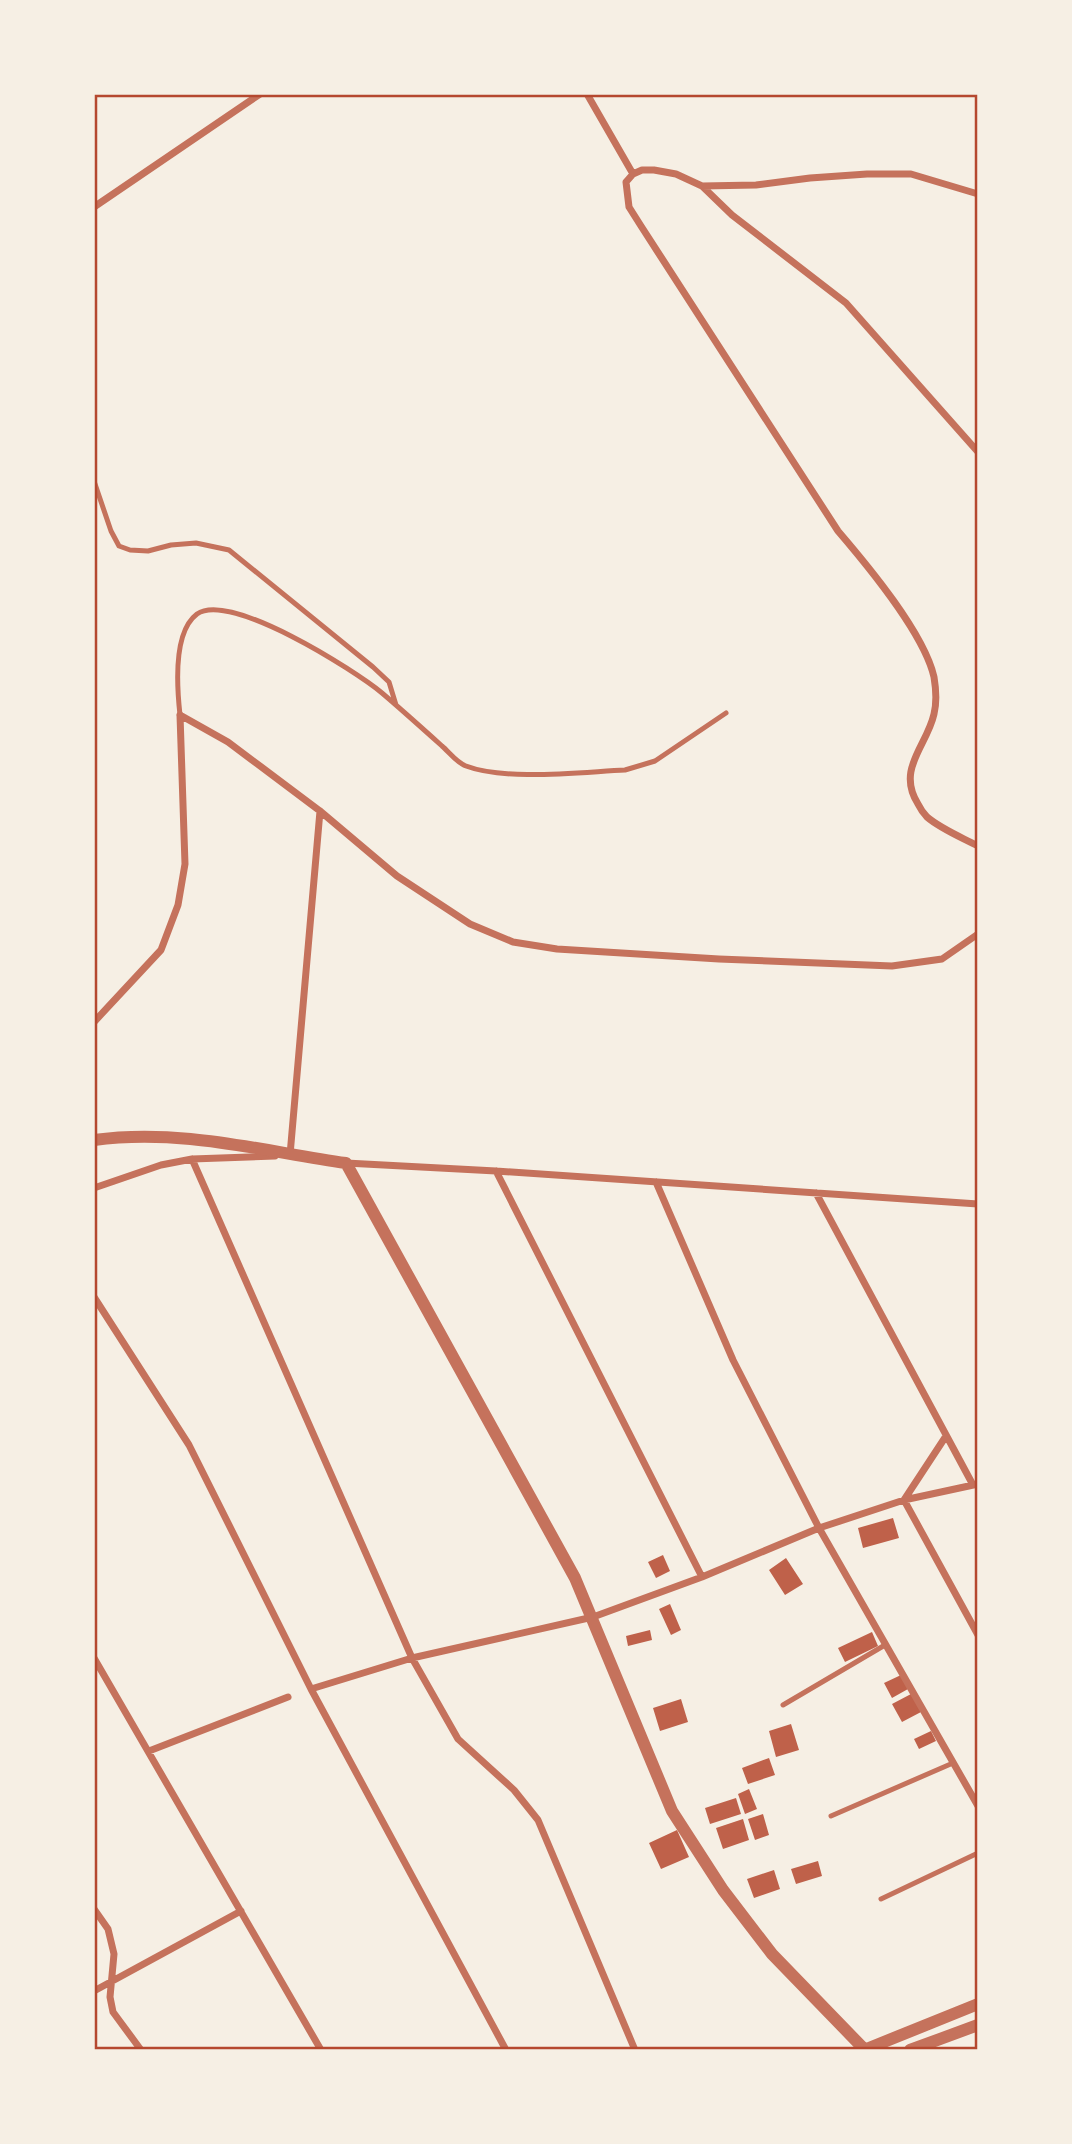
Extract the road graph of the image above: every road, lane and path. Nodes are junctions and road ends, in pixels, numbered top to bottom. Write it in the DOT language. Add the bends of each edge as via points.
graph roads {
  1 [pos="260,94"];
  2 [pos="586,94"];
  3 [pos="633,174"];
  4 [pos="702,186"];
  5 [pos="978,194"];
  6 [pos="94,206"];
  7 [pos="978,452"];
  8 [pos="94,481"];
  9 [pos="396,705"];
  10 [pos="726,713"];
  11 [pos="180,715"];
  12 [pos="320,811"];
  13 [pos="978,846"];
  14 [pos="978,934"];
  15 [pos="94,1022"];
  16 [pos="94,1140"];
  17 [pos="290,1155"];
  18 [pos="192,1159"];
  19 [pos="346,1163"];
  20 [pos="496,1171"];
  21 [pos="656,1182"];
  22 [pos="94,1188"];
  23 [pos="816,1193"];
  24 [pos="978,1204"];
  25 [pos="94,1297"];
  26 [pos="946,1436"];
  27 [pos="975,1485"];
  28 [pos="904,1500"];
  29 [pos="819,1528"];
  30 [pos="702,1577"];
  31 [pos="593,1617"];
  32 [pos="978,1635"];
  33 [pos="885,1645"];
  34 [pos="94,1658"];
  35 [pos="412,1658"];
  36 [pos="311,1689"];
  37 [pos="288,1697"];
  38 [pos="783,1705"];
  39 [pos="149,1751"];
  40 [pos="953,1762"];
  41 [pos="978,1806"];
  42 [pos="831,1816"];
  43 [pos="978,1853"];
  44 [pos="881,1899"];
  45 [pos="94,1909"];
  46 [pos="241,1911"];
  47 [pos="111,1982"];
  48 [pos="94,1991"];
  49 [pos="978,2004"];
  50 [pos="978,2025"];
  51 [pos="141,2049"];
  52 [pos="321,2049"];
  53 [pos="506,2049"];
  54 [pos="635,2049"];
  55 [pos="865,2049"];
  56 [pos="911,2049"];
  1 -- 6 [label="street"];
  2 -- 3 [label="street"];
  3 -- 4 [label="street" via="665,172"];
  3 -- 13 [label="street" via="626,182 629,207 838,531 866,563 924,648 936,695 934,717 910,776 912,794 925,815"];
  4 -- 5 [label="street" via="911,174"];
  4 -- 7 [label="street" via="732,215 846,303"];
  8 -- 9 [label="lane" via="119,546 148,551 196,543 229,550 373,667 389,682"];
  9 -- 10 [label="lane" via="464,765 497,774 643,766"];
  9 -- 11 [label="lane" via="324,652 264,623 213,608 198,614 184,628 177,682"];
  11 -- 12 [label="street" via="228,742"];
  11 -- 15 [label="street" via="185,864 178,905 161,950"];
  12 -- 14 [label="street" via="397,876 470,924 513,942 557,949 892,966 942,959"];
  12 -- 17 [label="street"];
  16 -- 17 [label="street" via="175,1136"];
  17 -- 18 [label="street"];
  17 -- 19 [label="street"];
  18 -- 22 [label="street"];
  18 -- 35 [label="street"];
  19 -- 20 [label="street"];
  19 -- 31 [label="street"];
  20 -- 21 [label="street"];
  20 -- 30 [label="street"];
  21 -- 23 [label="street"];
  21 -- 29 [label="street" via="733,1360"];
  23 -- 24 [label="street"];
  23 -- 26 [label="street"];
  25 -- 36 [label="street" via="190,1445"];
  26 -- 27 [label="street"];
  26 -- 28 [label="street"];
  27 -- 28 [label="street"];
  28 -- 29 [label="street"];
  28 -- 32 [label="street"];
  29 -- 30 [label="street"];
  29 -- 33 [label="street"];
  30 -- 31 [label="street"];
  31 -- 35 [label="street"];
  31 -- 55 [label="street" via="672,1811 772,1954"];
  33 -- 38 [label="lane"];
  33 -- 40 [label="street"];
  34 -- 39 [label="street"];
  35 -- 36 [label="street"];
  35 -- 54 [label="street" via="458,1739 514,1790 538,1820"];
  36 -- 53 [label="street"];
  37 -- 39 [label="street"];
  39 -- 46 [label="street"];
  40 -- 41 [label="street"];
  40 -- 42 [label="lane"];
  43 -- 44 [label="lane"];
  45 -- 47 [label="street" via="108,1930 114,1954"];
  46 -- 47 [label="street"];
  46 -- 52 [label="street"];
  47 -- 48 [label="street"];
  47 -- 51 [label="street" via="113,2012"];
  49 -- 55 [label="street"];
  50 -- 56 [label="street"];
}
